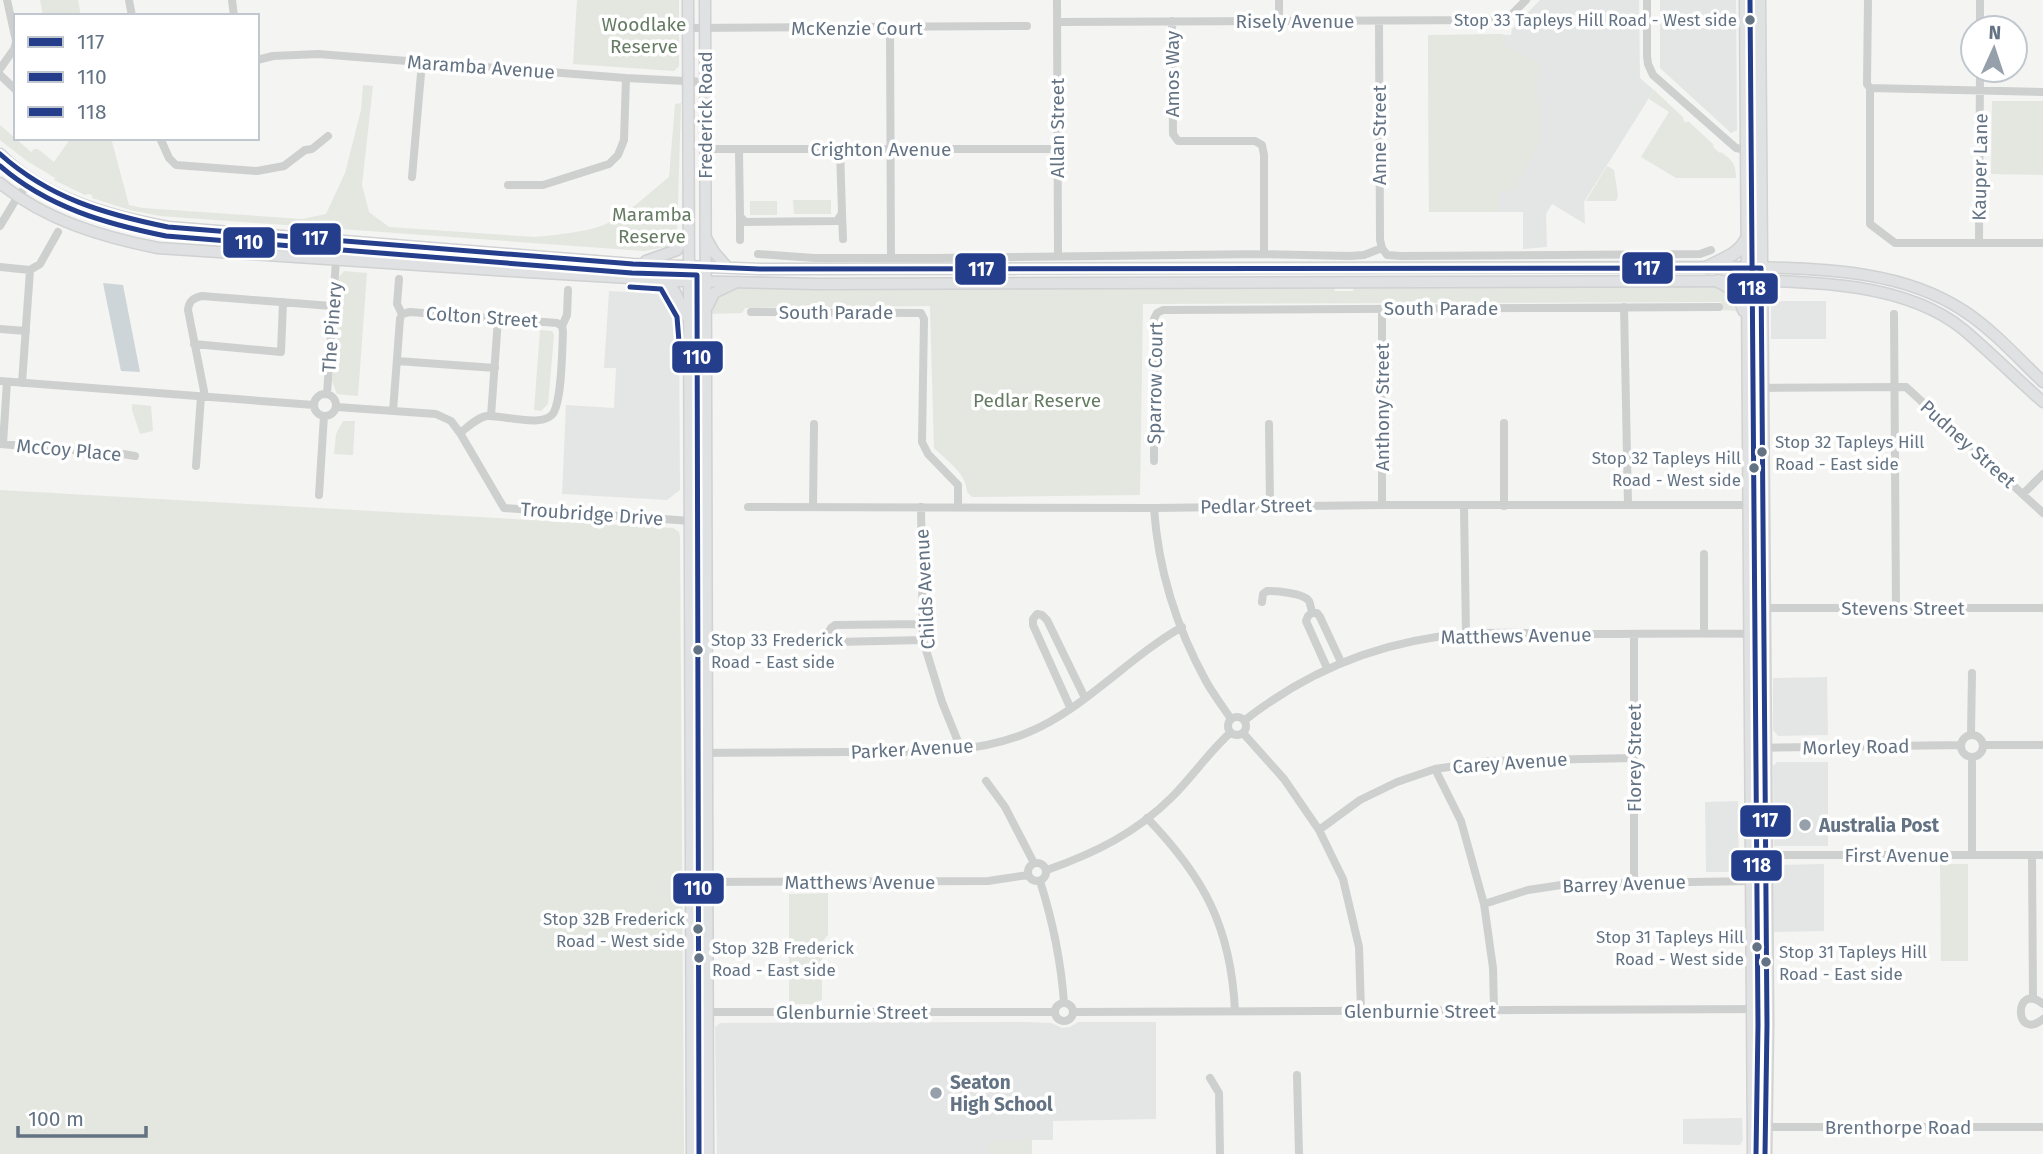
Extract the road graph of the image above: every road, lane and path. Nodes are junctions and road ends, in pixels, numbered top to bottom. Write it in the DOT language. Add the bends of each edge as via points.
graph roads {
  1 [pos="7,0"];
  2 [pos="688,0"];
  3 [pos="705,0"];
  4 [pos="1057,0"];
  5 [pos="1279,0"];
  6 [pos="1526,0"];
  7 [pos="1647,0"];
  8 [pos="1746,0"];
  9 [pos="1759,0"];
  10 [pos="1868,0"];
  11 [pos="1378,20"];
  12 [pos="1172,21"];
  13 [pos="1279,21"];
  14 [pos="1057,22"];
  15 [pos="1027,26"];
  16 [pos="890,28"];
  17 [pos="688,29"];
  18 [pos="705,29"];
  19 [pos="14,33"];
  20 [pos="14,51"];
  21 [pos="259,60"];
  22 [pos="422,62"];
  23 [pos="0,69"];
  24 [pos="0,75"];
  25 [pos="626,78"];
  26 [pos="688,82"];
  27 [pos="705,82"];
  28 [pos="1980,84"];
  29 [pos="14,88"];
  30 [pos="1870,88"];
  31 [pos="1980,92"];
  32 [pos="2043,92"];
  33 [pos="328,136"];
  34 [pos="161,143"];
  35 [pos="705,149"];
  36 [pos="739,149"];
  37 [pos="841,149"];
  38 [pos="890,149"];
  39 [pos="1057,149"];
  40 [pos="1746,151"];
  41 [pos="1761,151"];
  42 [pos="0,154"];
  43 [pos="412,177"];
  44 [pos="32,180"];
  45 [pos="0,183"];
  46 [pos="508,185"];
  47 [pos="18,196"];
  48 [pos="842,213"];
  49 [pos="740,216"];
  50 [pos="0,226"];
  51 [pos="58,232"];
  52 [pos="688,232"];
  53 [pos="706,237"];
  54 [pos="843,239"];
  55 [pos="1747,239"];
  56 [pos="740,240"];
  57 [pos="1979,243"];
  58 [pos="2043,243"];
  59 [pos="1382,248"];
  60 [pos="1712,250"];
  61 [pos="758,254"];
  62 [pos="1264,254"];
  63 [pos="1640,254"];
  64 [pos="778,255"];
  65 [pos="1419,255"];
  66 [pos="1058,256"];
  67 [pos="891,258"];
  68 [pos="336,260"];
  69 [pos="634,264"];
  70 [pos="688,266"];
  71 [pos="706,266"];
  72 [pos="0,267"];
  73 [pos="727,267"];
  74 [pos="1430,267"];
  75 [pos="1648,267"];
  76 [pos="1708,267"];
  77 [pos="760,269"];
  78 [pos="30,270"];
  79 [pos="1747,274"];
  80 [pos="1762,274"];
  81 [pos="399,279"];
  82 [pos="666,280"];
  83 [pos="706,280"];
  84 [pos="688,281"];
  85 [pos="740,281"];
  86 [pos="1718,281"];
  87 [pos="568,290"];
  88 [pos="283,302"];
  89 [pos="332,306"];
  90 [pos="1624,307"];
  91 [pos="1719,307"];
  92 [pos="706,309"];
  93 [pos="1382,309"];
  94 [pos="1163,310"];
  95 [pos="751,312"];
  96 [pos="402,314"];
  97 [pos="1894,314"];
  98 [pos="498,318"];
  99 [pos="1747,321"];
  100 [pos="688,322"];
  101 [pos="562,326"];
  102 [pos="0,329"];
  103 [pos="26,331"];
  104 [pos="194,344"];
  105 [pos="397,361"];
  106 [pos="495,368"];
  107 [pos="4,382"];
  108 [pos="22,383"];
  109 [pos="2043,383"];
  110 [pos="1762,387"];
  111 [pos="1895,387"];
  112 [pos="1748,388"];
  113 [pos="327,394"];
  114 [pos="203,396"];
  115 [pos="2043,402"];
  116 [pos="314,405"];
  117 [pos="337,407"];
  118 [pos="393,411"];
  119 [pos="324,416"];
  120 [pos="491,416"];
  121 [pos="1504,423"];
  122 [pos="814,424"];
  123 [pos="1269,424"];
  124 [pos="460,433"];
  125 [pos="1,444"];
  126 [pos="135,456"];
  127 [pos="1154,461"];
  128 [pos="196,466"];
  129 [pos="2043,474"];
  130 [pos="2023,494"];
  131 [pos="319,495"];
  132 [pos="1382,505"];
  133 [pos="1628,505"];
  134 [pos="1748,505"];
  135 [pos="1763,505"];
  136 [pos="958,506"];
  137 [pos="1270,506"];
  138 [pos="1464,506"];
  139 [pos="1504,506"];
  140 [pos="748,507"];
  141 [pos="813,507"];
  142 [pos="921,507"];
  143 [pos="1154,508"];
  144 [pos="2043,513"];
  145 [pos="688,521"];
  146 [pos="706,522"];
  147 [pos="1704,554"];
  148 [pos="1262,602"];
  149 [pos="1764,608"];
  150 [pos="1896,608"];
  151 [pos="2043,608"];
  152 [pos="1312,613"];
  153 [pos="923,624"];
  154 [pos="1182,627"];
  155 [pos="1466,634"];
  156 [pos="1634,634"];
  157 [pos="1704,634"];
  158 [pos="1749,634"];
  159 [pos="1764,634"];
  160 [pos="923,640"];
  161 [pos="1341,662"];
  162 [pos="1327,668"];
  163 [pos="1972,673"];
  164 [pos="1084,698"];
  165 [pos="1070,707"];
  166 [pos="1231,719"];
  167 [pos="1245,720"];
  168 [pos="1230,733"];
  169 [pos="1243,733"];
  170 [pos="1972,734"];
  171 [pos="1984,745"];
  172 [pos="2043,745"];
  173 [pos="1961,746"];
  174 [pos="1750,748"];
  175 [pos="1765,748"];
  176 [pos="961,749"];
  177 [pos="690,753"];
  178 [pos="708,753"];
  179 [pos="1972,757"];
  180 [pos="1634,758"];
  181 [pos="1435,769"];
  182 [pos="986,781"];
  183 [pos="1147,818"];
  184 [pos="1319,830"];
  185 [pos="1751,855"];
  186 [pos="1766,855"];
  187 [pos="1972,855"];
  188 [pos="2032,855"];
  189 [pos="2043,855"];
  190 [pos="1034,863"];
  191 [pos="1047,870"];
  192 [pos="1028,875"];
  193 [pos="1040,881"];
  194 [pos="1751,881"];
  195 [pos="1766,881"];
  196 [pos="691,882"];
  197 [pos="1634,882"];
  198 [pos="708,883"];
  199 [pos="1484,904"];
  200 [pos="2033,999"];
  201 [pos="1064,1003"];
  202 [pos="2043,1004"];
  203 [pos="1753,1009"];
  204 [pos="1767,1009"];
  205 [pos="1494,1010"];
  206 [pos="1235,1011"];
  207 [pos="1361,1011"];
  208 [pos="692,1012"];
  209 [pos="708,1012"];
  210 [pos="1054,1012"];
  211 [pos="1073,1012"];
  212 [pos="2043,1019"];
  213 [pos="1297,1075"];
  214 [pos="1210,1078"];
  215 [pos="2043,1126"];
  216 [pos="1759,1127"];
  217 [pos="692,1154"];
  218 [pos="708,1154"];
  219 [pos="1220,1154"];
  220 [pos="1299,1154"];
  221 [pos="1754,1154"];
  222 [pos="1765,1154"];
  1 -- 19 [label="street"];
  2 -- 17 [label="main road, Frederick Road"];
  3 -- 18 [label="main road, Frederick Road"];
  4 -- 14 [label="street, Allan Street"];
  5 -- 13 [label="street"];
  6 -- 11 [label="street, Risely Avenue" via="1503,19"];
  7 -- 40 [label="street" via="1650,71 1736,148"];
  8 -- 40 [label="main road"];
  9 -- 41 [label="main road"];
  10 -- 30 [label="street"];
  11 -- 13 [label="street, Risely Avenue"];
  11 -- 59 [label="street, Anne Street"];
  12 -- 13 [label="street, Risely Avenue"];
  12 -- 14 [label="street, Risely Avenue"];
  12 -- 62 [label="street, Amos Way" via="1173,134 1178,141 1255,141 1262,145"];
  14 -- 39 [label="street, Allan Street"];
  15 -- 16 [label="street, McKenzie Court"];
  16 -- 18 [label="street, McKenzie Court"];
  16 -- 38 [label="street"];
  17 -- 18 [label="street, McKenzie Court"];
  17 -- 26 [label="main road, Frederick Road"];
  18 -- 27 [label="main road, Frederick Road"];
  20 -- 23 [label="street"];
  21 -- 22 [label="street, Maramba Avenue" via="318,54"];
  22 -- 25 [label="street, Maramba Avenue"];
  22 -- 43 [label="street"];
  24 -- 29 [label="street"];
  25 -- 26 [label="street, Maramba Avenue"];
  25 -- 46 [label="street" via="624,140 609,164 543,185"];
  26 -- 27 [label="street, Maramba Avenue"];
  26 -- 52 [label="main road, Frederick Road"];
  27 -- 35 [label="main road, Frederick Road"];
  28 -- 31 [label="street, Kauper Lane"];
  30 -- 31 [label="street"];
  30 -- 57 [label="street" via="1870,224 1895,243"];
  31 -- 32 [label="street"];
  31 -- 57 [label="street, Kauper Lane"];
  33 -- 34 [label="street" via="284,166 257,171 176,165"];
  35 -- 36 [label="street, Crighton Avenue"];
  35 -- 53 [label="main road, Frederick Road"];
  36 -- 37 [label="street, Crighton Avenue"];
  36 -- 49 [label="street"];
  37 -- 38 [label="street, Crighton Avenue"];
  37 -- 48 [label="street"];
  38 -- 39 [label="street, Crighton Avenue"];
  38 -- 67 [label="street"];
  39 -- 66 [label="street, Allan Street"];
  40 -- 41 [label="street"];
  40 -- 55 [label="main road"];
  41 -- 80 [label="main road"];
  42 -- 44 [label="main road"];
  44 -- 47 [label="street"];
  44 -- 69 [label="main road" via="96,209 168,226"];
  45 -- 47 [label="main road"];
  47 -- 50 [label="street"];
  47 -- 68 [label="main road" via="68,223 127,241 187,250"];
  48 -- 49 [label="street" via="837,220 745,222"];
  48 -- 54 [label="street"];
  49 -- 56 [label="street"];
  51 -- 78 [label="street" via="40,264"];
  52 -- 69 [label="main road" via="677,250"];
  52 -- 70 [label="main road, Frederick Road"];
  53 -- 71 [label="main road, Frederick Road"];
  53 -- 73 [label="main road"];
  55 -- 76 [label="main road" via="1734,254"];
  55 -- 79 [label="main road"];
  57 -- 58 [label="street"];
  59 -- 62 [label="street" via="1364,255"];
  59 -- 65 [label="street" via="1387,255"];
  60 -- 63 [label="street"];
  61 -- 64 [label="street"];
  62 -- 66 [label="street"];
  63 -- 65 [label="street"];
  63 -- 75 [label="street"];
  64 -- 67 [label="street"];
  64 -- 77 [label="street"];
  65 -- 74 [label="street"];
  66 -- 67 [label="street"];
  68 -- 82 [label="main road"];
  68 -- 89 [label="street, The Pinery"];
  69 -- 70 [label="main road"];
  70 -- 71 [label="main road"];
  70 -- 84 [label="main road, Frederick Road"];
  71 -- 73 [label="main road"];
  71 -- 83 [label="main road, Frederick Road"];
  72 -- 78 [label="street"];
  73 -- 77 [label="main road"];
  74 -- 75 [label="main road"];
  74 -- 77 [label="main road"];
  75 -- 76 [label="main road"];
  76 -- 79 [label="main road"];
  78 -- 103 [label="street"];
  79 -- 80 [label="main road"];
  79 -- 86 [label="main road"];
  79 -- 99 [label="main road"];
  80 -- 109 [label="main road" via="1873,275 1929,291 1965,311"];
  80 -- 110 [label="main road"];
  80 -- 115 [label="main road" via="1889,294 1936,312 1963,329"];
  81 -- 96 [label="street, Colton Street" via="397,304"];
  82 -- 84 [label="main road"];
  82 -- 100 [label="main road"];
  83 -- 84 [label="main road"];
  83 -- 85 [label="main road"];
  83 -- 92 [label="main road, Frederick Road"];
  84 -- 100 [label="main road, Frederick Road"];
  85 -- 86 [label="main road"];
  85 -- 92 [label="main road" via="714,293"];
  86 -- 99 [label="main road" via="1735,291"];
  87 -- 101 [label="street"];
  88 -- 89 [label="street"];
  88 -- 104 [label="street" via="281,352"];
  88 -- 104 [label="street" via="194,298 188,304"];
  89 -- 113 [label="street, The Pinery"];
  90 -- 91 [label="street, South Parade"];
  90 -- 93 [label="street, South Parade"];
  90 -- 133 [label="street"];
  92 -- 146 [label="main road, Frederick Road"];
  93 -- 94 [label="street, South Parade"];
  93 -- 132 [label="street, Anthony Street"];
  94 -- 127 [label="street, Sparrow Court" via="1154,319"];
  95 -- 136 [label="street, South Parade" via="921,313 922,442 958,485"];
  96 -- 98 [label="street, Colton Street"];
  96 -- 105 [label="street, Colton Street"];
  97 -- 111 [label="street"];
  98 -- 101 [label="street, Colton Street"];
  98 -- 106 [label="street"];
  99 -- 112 [label="main road"];
  100 -- 145 [label="main road, Frederick Road"];
  101 -- 120 [label="street" via="553,414 542,421"];
  102 -- 103 [label="street"];
  103 -- 108 [label="street"];
  104 -- 114 [label="street"];
  105 -- 106 [label="street"];
  105 -- 118 [label="street, Colton Street"];
  106 -- 120 [label="street"];
  107 -- 108 [label="street"];
  107 -- 125 [label="street, McCoy Place"];
  108 -- 114 [label="street"];
  110 -- 111 [label="street, Pudney Street"];
  110 -- 112 [label="street, Pudney Street"];
  110 -- 135 [label="main road"];
  111 -- 130 [label="street, Pudney Street" via="1906,387"];
  111 -- 150 [label="street"];
  112 -- 134 [label="main road"];
  113 -- 116 [label="street" via="316,398"];
  113 -- 117 [label="street"];
  114 -- 116 [label="street"];
  114 -- 128 [label="street"];
  116 -- 119 [label="street"];
  117 -- 118 [label="street, Troubridge Drive"];
  117 -- 119 [label="street"];
  118 -- 124 [label="street, Troubridge Drive" via="443,416"];
  119 -- 131 [label="street"];
  120 -- 124 [label="street"];
  121 -- 139 [label="street"];
  122 -- 141 [label="street"];
  123 -- 137 [label="street"];
  124 -- 145 [label="street, Troubridge Drive" via="504,508"];
  125 -- 126 [label="street, McCoy Place"];
  129 -- 130 [label="street, Pudney Street"];
  130 -- 144 [label="street, Pudney Street"];
  132 -- 137 [label="street, Pedlar Street"];
  132 -- 138 [label="street, Pedlar Street"];
  133 -- 134 [label="street, Pedlar Street"];
  133 -- 139 [label="street, Pedlar Street"];
  134 -- 135 [label="street, Pedlar Street"];
  134 -- 158 [label="main road"];
  135 -- 149 [label="main road"];
  136 -- 142 [label="street, Pedlar Street"];
  136 -- 143 [label="street, Pedlar Street"];
  137 -- 143 [label="street, Pedlar Street"];
  138 -- 139 [label="street, Pedlar Street"];
  138 -- 155 [label="street"];
  140 -- 141 [label="street, Pedlar Street"];
  141 -- 142 [label="street, Pedlar Street"];
  142 -- 153 [label="street, Childs Avenue"];
  143 -- 154 [label="street" via="1156,541"];
  145 -- 146 [label="street"];
  145 -- 177 [label="main road, Frederick Road"];
  146 -- 178 [label="main road, Frederick Road"];
  147 -- 157 [label="street"];
  148 -- 152 [label="street" via="1267,591 1295,594 1310,602"];
  149 -- 150 [label="street, Stevens Street"];
  149 -- 159 [label="main road"];
  150 -- 151 [label="street, Stevens Street"];
  152 -- 161 [label="street" via="1320,617"];
  152 -- 162 [label="street" via="1306,621"];
  153 -- 160 [label="street, Childs Avenue"];
  153 -- 160 [label="street" via="835,625 828,633 835,642"];
  154 -- 164 [label="street, Parker Avenue"];
  154 -- 166 [label="street"];
  155 -- 156 [label="street, Matthews Avenue"];
  155 -- 161 [label="street, Matthews Avenue" via="1406,642"];
  156 -- 157 [label="street, Matthews Avenue"];
  156 -- 180 [label="street, Florey Street"];
  157 -- 158 [label="street, Matthews Avenue"];
  158 -- 159 [label="street, Matthews Avenue"];
  158 -- 174 [label="main road"];
  159 -- 175 [label="main road"];
  160 -- 176 [label="street, Childs Avenue"];
  161 -- 162 [label="street, Matthews Avenue"];
  162 -- 167 [label="street, Matthews Avenue"];
  163 -- 170 [label="street"];
  164 -- 165 [label="street, Parker Avenue"];
  164 -- 165 [label="street" via="1046,620 1037,614 1033,625"];
  165 -- 176 [label="street, Parker Avenue" via="1030,732"];
  166 -- 167 [label="street"];
  166 -- 168 [label="street"];
  167 -- 169 [label="street"];
  168 -- 169 [label="street"];
  168 -- 183 [label="street"];
  169 -- 184 [label="street" via="1284,779"];
  170 -- 171 [label="street" via="1981,737"];
  170 -- 173 [label="street"];
  171 -- 172 [label="street"];
  171 -- 179 [label="street" via="1979,755"];
  173 -- 175 [label="street, Morley Road"];
  173 -- 179 [label="street" via="1965,755"];
  174 -- 175 [label="street, Morley Road"];
  174 -- 185 [label="main road"];
  175 -- 186 [label="main road"];
  176 -- 178 [label="street, Parker Avenue"];
  177 -- 178 [label="street, Parker Avenue"];
  177 -- 196 [label="main road, Frederick Road"];
  178 -- 198 [label="main road, Frederick Road"];
  179 -- 187 [label="street"];
  180 -- 181 [label="street, Carey Avenue" via="1489,761"];
  180 -- 197 [label="street, Florey Street"];
  181 -- 184 [label="street, Carey Avenue" via="1360,800"];
  181 -- 199 [label="street" via="1461,821"];
  182 -- 190 [label="street"];
  183 -- 191 [label="street" via="1110,845"];
  183 -- 206 [label="street" via="1191,869 1209,898 1226,943"];
  184 -- 207 [label="street" via="1343,879 1359,947"];
  185 -- 186 [label="street, First Avenue"];
  185 -- 194 [label="main road"];
  186 -- 187 [label="street, First Avenue"];
  186 -- 195 [label="main road"];
  187 -- 188 [label="street, First Avenue"];
  188 -- 189 [label="street, First Avenue"];
  188 -- 200 [label="street"];
  190 -- 191 [label="street"];
  190 -- 192 [label="street"];
  191 -- 193 [label="street"];
  192 -- 193 [label="street"];
  192 -- 198 [label="street, Matthews Avenue" via="988,881"];
  193 -- 201 [label="street" via="1055,932"];
  194 -- 195 [label="street, Barrey Avenue"];
  194 -- 197 [label="street, Barrey Avenue"];
  194 -- 203 [label="main road"];
  195 -- 204 [label="main road"];
  196 -- 198 [label="street, Matthews Avenue"];
  196 -- 208 [label="main road, Frederick Road"];
  197 -- 199 [label="street, Barrey Avenue" via="1568,884"];
  198 -- 209 [label="main road, Frederick Road"];
  199 -- 205 [label="street"];
  200 -- 202 [label="street"];
  200 -- 212 [label="street" via="2023,1003 2020,1015 2032,1024"];
  201 -- 210 [label="street"];
  201 -- 211 [label="street"];
  203 -- 204 [label="street, Glenburnie Street"];
  203 -- 205 [label="street, Glenburnie Street"];
  203 -- 216 [label="main road"];
  204 -- 216 [label="main road"];
  205 -- 207 [label="street, Glenburnie Street"];
  206 -- 207 [label="street, Glenburnie Street"];
  206 -- 211 [label="street, Glenburnie Street"];
  208 -- 209 [label="street, Glenburnie Street"];
  208 -- 217 [label="main road, Frederick Road"];
  209 -- 210 [label="street, Glenburnie Street"];
  209 -- 218 [label="main road, Frederick Road"];
  210 -- 211 [label="street" via="1064,1022"];
  213 -- 220 [label="street"];
  214 -- 219 [label="street" via="1219,1093"];
  215 -- 216 [label="street, Brenthorpe Road"];
  216 -- 221 [label="main road"];
  216 -- 222 [label="main road"];
}
